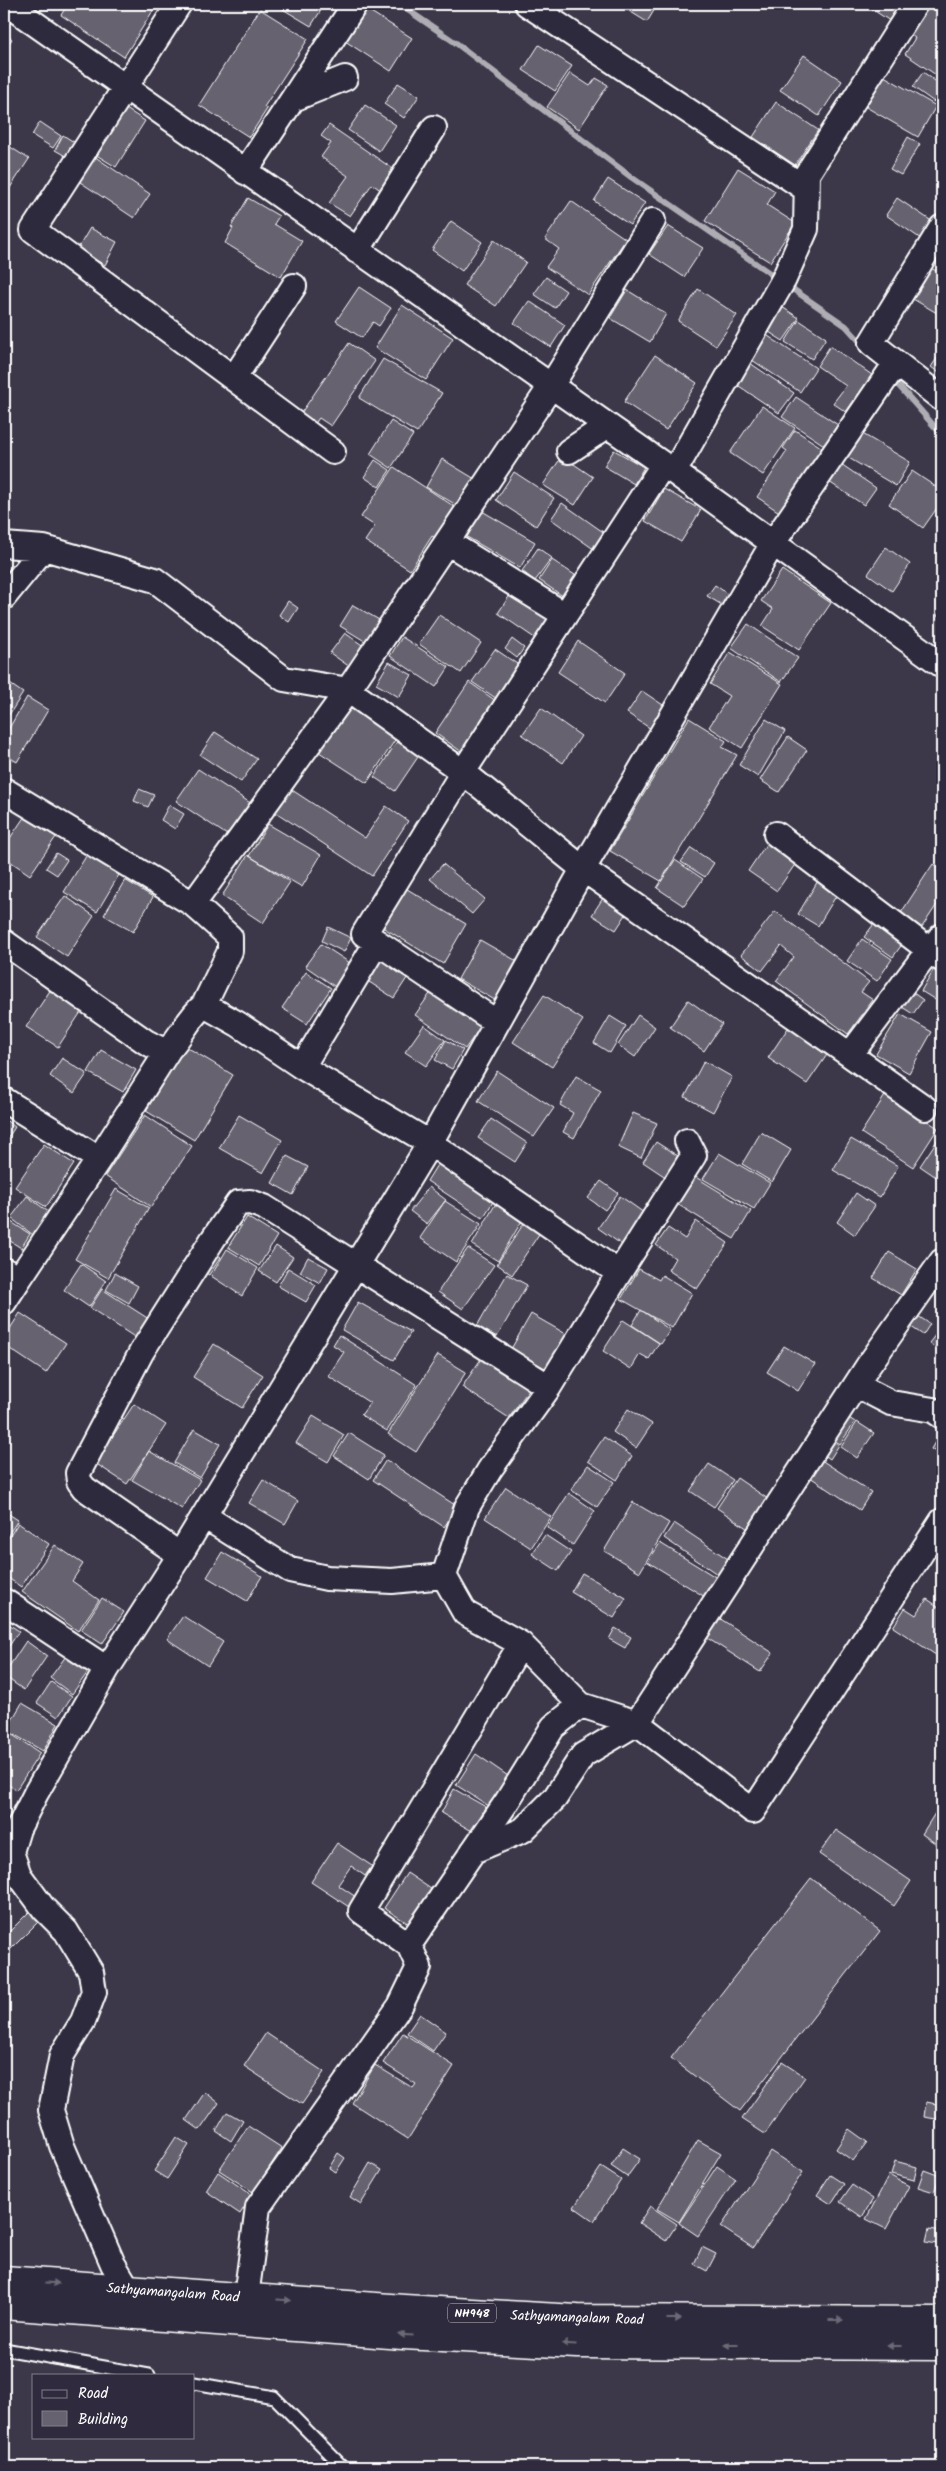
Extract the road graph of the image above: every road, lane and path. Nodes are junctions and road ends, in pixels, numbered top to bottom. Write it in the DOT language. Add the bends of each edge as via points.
graph roads {
  1 [pos="7,4"];
  2 [pos="179,4"];
  3 [pos="355,4"];
  4 [pos="527,4"];
  5 [pos="915,4"];
  6 [pos="345,78"];
  7 [pos="126,86"];
  8 [pos="293,99"];
  9 [pos="434,128"];
  10 [pos="245,172"];
  11 [pos="806,189"];
  12 [pos="653,221"];
  13 [pos="942,227"];
  14 [pos="357,251"];
  15 [pos="294,286"];
  16 [pos="891,370"];
  17 [pos="234,378"];
  18 [pos="551,386"];
  19 [pos="942,399"];
  20 [pos="607,426"];
  21 [pos="569,451"];
  22 [pos="334,452"];
  23 [pos="669,469"];
  24 [pos="447,542"];
  25 [pos="773,543"];
  26 [pos="4,545"];
  27 [pos="44,548"];
  28 [pos="4,597"];
  29 [pos="565,615"];
  30 [pos="942,665"];
  31 [pos="348,690"];
  32 [pos="463,772"];
  33 [pos="4,790"];
  34 [pos="776,834"];
  35 [pos="584,869"];
  36 [pos="193,904"];
  37 [pos="4,942"];
  38 [pos="377,942"];
  39 [pos="938,948"];
  40 [pos="204,1005"];
  41 [pos="496,1022"];
  42 [pos="169,1049"];
  43 [pos="850,1055"];
  44 [pos="302,1067"];
  45 [pos="4,1100"];
  46 [pos="925,1108"];
  47 [pos="687,1141"];
  48 [pos="430,1144"];
  49 [pos="99,1159"];
  50 [pos="942,1261"];
  51 [pos="356,1264"];
  52 [pos="619,1273"];
  53 [pos="12,1274"];
  54 [pos="4,1302"];
  55 [pos="856,1385"];
  56 [pos="549,1387"];
  57 [pos="942,1416"];
  58 [pos="204,1516"];
  59 [pos="942,1521"];
  60 [pos="180,1555"];
  61 [pos="444,1576"];
  62 [pos="4,1601"];
  63 [pos="521,1644"];
  64 [pos="107,1668"];
  65 [pos="581,1705"];
  66 [pos="637,1723"];
  67 [pos="473,1851"];
  68 [pos="410,1945"];
  69 [pos="4,2280"];
  70 [pos="128,2289"];
  71 [pos="246,2297"];
  72 [pos="4,2305"];
  73 [pos="942,2320"];
  74 [pos="942,2346"];
  75 [pos="4,2348"];
  76 [pos="144,2374"];
  77 [pos="195,2383"];
  78 [pos="343,2467"];
  1 -- 7 [label="street"];
  2 -- 7 [label="street"];
  3 -- 8 [label="street"];
  4 -- 11 [label="street"];
  5 -- 11 [label="street" via="807,174"];
  6 -- 8 [label="street"];
  7 -- 10 [label="street"];
  7 -- 17 [label="street" via="33,230"];
  8 -- 10 [label="street"];
  9 -- 14 [label="street"];
  10 -- 14 [label="street"];
  11 -- 23 [label="street" via="806,229 781,285"];
  12 -- 18 [label="street"];
  13 -- 16 [label="street" via="871,343"];
  14 -- 18 [label="street"];
  15 -- 17 [label="street"];
  16 -- 19 [label="street"];
  16 -- 25 [label="street"];
  17 -- 22 [label="street"];
  18 -- 20 [label="street"];
  18 -- 24 [label="street"];
  20 -- 21 [label="street"];
  20 -- 23 [label="street"];
  23 -- 25 [label="street"];
  23 -- 29 [label="street"];
  24 -- 29 [label="street"];
  24 -- 31 [label="street"];
  25 -- 30 [label="street"];
  25 -- 35 [label="street"];
  26 -- 27 [label="street"];
  27 -- 28 [label="street"];
  27 -- 31 [label="street" via="155,580 284,679"];
  29 -- 32 [label="street"];
  31 -- 32 [label="street"];
  31 -- 36 [label="street"];
  32 -- 35 [label="street"];
  32 -- 38 [label="street" via="364,934"];
  33 -- 36 [label="street"];
  34 -- 39 [label="street"];
  35 -- 41 [label="street"];
  35 -- 43 [label="street"];
  36 -- 40 [label="street" via="230,937 230,951"];
  37 -- 42 [label="street" via="146,1042 160,1049"];
  38 -- 41 [label="street"];
  38 -- 44 [label="street"];
  39 -- 43 [label="street"];
  40 -- 42 [label="street" via="195,1012"];
  40 -- 44 [label="street"];
  41 -- 48 [label="street"];
  42 -- 49 [label="street"];
  43 -- 46 [label="street"];
  44 -- 48 [label="street"];
  45 -- 49 [label="street"];
  47 -- 52 [label="street" via="694,1155"];
  48 -- 51 [label="street"];
  48 -- 52 [label="street"];
  49 -- 53 [label="street"];
  50 -- 55 [label="street"];
  51 -- 56 [label="street"];
  51 -- 58 [label="street"];
  51 -- 60 [label="street" via="264,1207 250,1202 238,1203 142,1351 78,1473 79,1481 84,1488"];
  52 -- 56 [label="street"];
  53 -- 54 [label="street"];
  55 -- 57 [label="street" via="891,1403 934,1410"];
  55 -- 66 [label="street"];
  56 -- 61 [label="street" via="467,1506"];
  58 -- 60 [label="street"];
  58 -- 61 [label="street" via="290,1570 328,1578 392,1581"];
  59 -- 66 [label="street" via="753,1811"];
  60 -- 64 [label="street"];
  61 -- 63 [label="street" via="465,1613"];
  62 -- 64 [label="street"];
  63 -- 65 [label="street"];
  63 -- 68 [label="street" via="361,1911"];
  64 -- 70 [label="street" via="36,1793 18,1829 11,1852 20,1875 66,1931 91,1972 94,1992 84,2021 62,2056 51,2110 66,2155 113,2264"];
  65 -- 66 [label="street"];
  65 -- 67 [label="street" via="553,1727"];
  66 -- 67 [label="street" via="583,1755 556,1798 523,1830"];
  67 -- 68 [label="street"];
  68 -- 71 [label="street" via="419,1967 400,2006 258,2206"];
  69 -- 70 [label="highway, Sathyamangalam Road / NH948, one-way"];
  70 -- 71 [label="highway, Sathyamangalam Road / NH948"];
  71 -- 73 [label="highway, Sathyamangalam Road / NH948, one-way" via="577,2319"];
  74 -- 72 [label="highway, Sathyamangalam Road / NH948, one-way" via="577,2344 402,2335"];
  75 -- 76 [label="lane"];
  77 -- 78 [label="lane" via="274,2397"];
}
